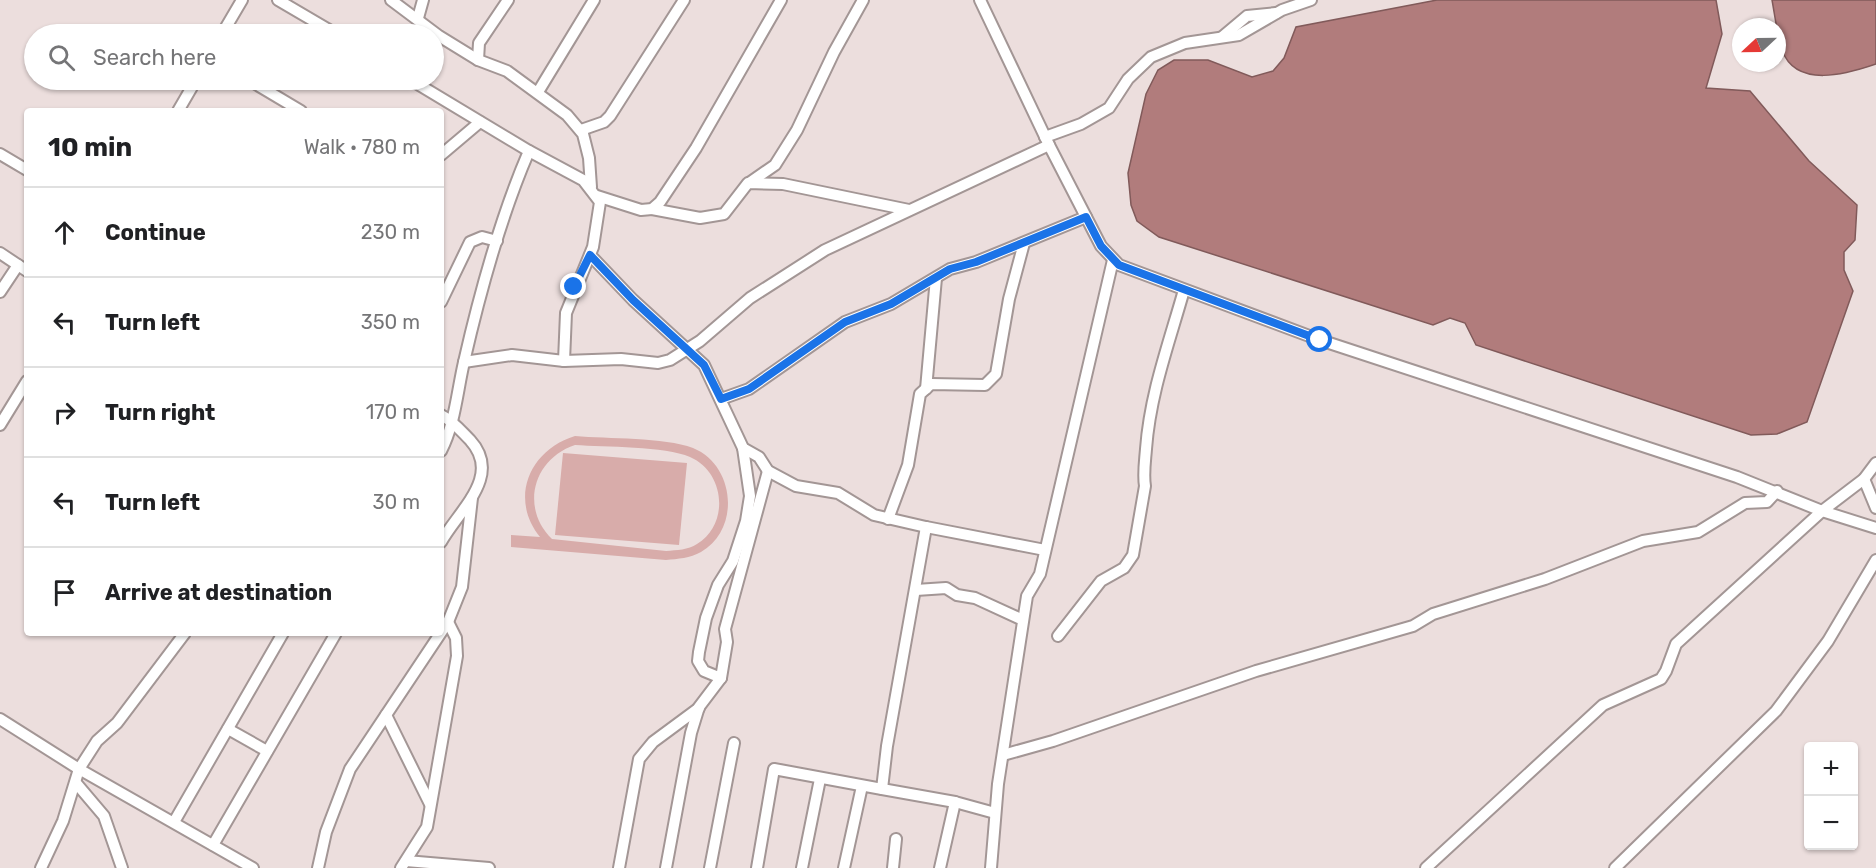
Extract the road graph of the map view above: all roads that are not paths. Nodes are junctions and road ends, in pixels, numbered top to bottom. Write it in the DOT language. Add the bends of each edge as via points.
graph roads {
  1 [pos="242,0"];
  2 [pos="278,0"];
  3 [pos="392,0"];
  4 [pos="423,0"];
  5 [pos="508,0"];
  6 [pos="594,0"];
  7 [pos="684,0"];
  8 [pos="781,0"];
  9 [pos="863,0"];
  10 [pos="980,0"];
  11 [pos="1311,0"];
  12 [pos="418,18"];
  13 [pos="228,24"];
  14 [pos="319,24"];
  15 [pos="425,24"];
  16 [pos="444,39"];
  17 [pos="478,60"];
  18 [pos="190,90"];
  19 [pos="266,90"];
  20 [pos="427,90"];
  21 [pos="538,92"];
  22 [pos="180,108"];
  23 [pos="296,108"];
  24 [pos="480,122"];
  25 [pos="581,130"];
  26 [pos="1047,141"];
  27 [pos="444,152"];
  28 [pos="529,152"];
  29 [pos="0,154"];
  30 [pos="24,168"];
  31 [pos="748,183"];
  32 [pos="594,191"];
  33 [pos="652,209"];
  34 [pos="909,210"];
  35 [pos="1086,217"];
  36 [pos="497,241"];
  37 [pos="1024,243"];
  38 [pos="0,254"];
  39 [pos="590,255"];
  40 [pos="1113,260"];
  41 [pos="23,268"];
  42 [pos="936,278"];
  43 [pos="1184,290"];
  44 [pos="0,292"];
  45 [pos="444,296"];
  46 [pos="688,348"];
  47 [pos="564,361"];
  48 [pos="464,362"];
  49 [pos="24,386"];
  50 [pos="926,389"];
  51 [pos="721,399"];
  52 [pos="444,417"];
  53 [pos="452,421"];
  54 [pos="0,425"];
  55 [pos="444,443"];
  56 [pos="743,448"];
  57 [pos="1876,463"];
  58 [pos="768,471"];
  59 [pos="1864,479"];
  60 [pos="1777,491"];
  61 [pos="472,498"];
  62 [pos="1876,508"];
  63 [pos="1821,511"];
  64 [pos="888,519"];
  65 [pos="926,527"];
  66 [pos="1876,528"];
  67 [pos="444,538"];
  68 [pos="1045,550"];
  69 [pos="1876,560"];
  70 [pos="916,590"];
  71 [pos="1023,620"];
  72 [pos="448,622"];
  73 [pos="444,628"];
  74 [pos="183,636"];
  75 [pos="281,636"];
  76 [pos="334,636"];
  77 [pos="439,636"];
  78 [pos="1058,636"];
  79 [pos="721,678"];
  80 [pos="0,707"];
  81 [pos="699,707"];
  82 [pos="386,714"];
  83 [pos="4,721"];
  84 [pos="228,729"];
  85 [pos="734,742"];
  86 [pos="267,751"];
  87 [pos="1002,755"];
  88 [pos="79,769"];
  89 [pos="820,779"];
  90 [pos="76,783"];
  91 [pos="862,786"];
  92 [pos="882,789"];
  93 [pos="955,802"];
  94 [pos="430,805"];
  95 [pos="995,813"];
  96 [pos="174,822"];
  97 [pos="896,839"];
  98 [pos="213,845"];
  99 [pos="403,864"];
  100 [pos="41,868"];
  101 [pos="122,868"];
  102 [pos="253,868"];
  103 [pos="318,868"];
  104 [pos="489,868"];
  105 [pos="619,868"];
  106 [pos="666,868"];
  107 [pos="710,868"];
  108 [pos="757,868"];
  109 [pos="802,868"];
  110 [pos="844,868"];
  111 [pos="893,868"];
  112 [pos="940,868"];
  113 [pos="991,868"];
  114 [pos="1426,868"];
  115 [pos="1615,868"];
  1 -- 13 [label="street"];
  2 -- 14 [label="street"];
  3 -- 12 [label="street"];
  4 -- 12 [label="street"];
  5 -- 17 [label="street" via="479,43"];
  6 -- 21 [label="street"];
  7 -- 25 [label="street" via="610,116"];
  8 -- 33 [label="street" via="696,148"];
  9 -- 31 [label="street" via="804,118 775,165"];
  10 -- 26 [label="street"];
  11 -- 26 [label="street" via="1276,13 1247,32 1185,43 1151,57 1128,79 1108,108"];
  12 -- 15 [label="street"];
  16 -- 17 [label="street"];
  17 -- 21 [label="street" via="507,71"];
  18 -- 22 [label="street"];
  19 -- 23 [label="street"];
  20 -- 24 [label="street"];
  21 -- 25 [label="street"];
  24 -- 27 [label="street"];
  24 -- 28 [label="street"];
  25 -- 32 [label="street"];
  26 -- 34 [label="street" via="982,178"];
  26 -- 35 [label="street"];
  28 -- 32 [label="street" via="560,166"];
  28 -- 36 [label="street"];
  29 -- 30 [label="street"];
  31 -- 33 [label="street" via="724,214 700,218"];
  31 -- 34 [label="street" via="783,184"];
  32 -- 33 [label="street" via="641,210"];
  32 -- 39 [label="street" via="600,202 599,221"];
  34 -- 46 [label="street" via="870,226 791,271"];
  35 -- 37 [label="street"];
  35 -- 40 [label="street"];
  36 -- 45 [label="street" via="488,237 470,242"];
  36 -- 48 [label="street"];
  37 -- 42 [label="street" via="950,269"];
  37 -- 50 [label="street" via="996,374 985,385 931,384"];
  38 -- 41 [label="street"];
  39 -- 46 [label="street" via="633,300"];
  39 -- 47 [label="street" via="566,313"];
  40 -- 43 [label="street"];
  40 -- 68 [label="street"];
  41 -- 44 [label="street"];
  42 -- 50 [label="street"];
  42 -- 51 [label="street" via="891,304 845,322 749,389"];
  43 -- 60 [label="street" via="1331,344"];
  43 -- 78 [label="street" via="1164,351 1150,413 1145,486 1133,555 1124,568 1101,581"];
  46 -- 47 [label="street" via="658,363 621,359"];
  46 -- 51 [label="street" via="704,365"];
  47 -- 48 [label="street" via="512,355"];
  48 -- 53 [label="street"];
  49 -- 54 [label="street"];
  50 -- 64 [label="street" via="920,394 908,465"];
  51 -- 56 [label="street"];
  52 -- 53 [label="street"];
  53 -- 55 [label="street"];
  53 -- 61 [label="street" via="481,457 481,482"];
  56 -- 58 [label="street" via="759,457"];
  56 -- 79 [label="street" via="750,496 746,521 733,561 718,585 706,618 699,652 704,671"];
  57 -- 59 [label="street"];
  58 -- 64 [label="street" via="796,486 838,493"];
  58 -- 79 [label="street" via="725,629 728,642"];
  59 -- 62 [label="street"];
  59 -- 63 [label="street"];
  60 -- 63 [label="street"];
  60 -- 87 [label="street" via="1767,502 1745,503 1698,532 1643,541 1545,579 1433,614 1413,626 1256,671"];
  61 -- 67 [label="street"];
  61 -- 72 [label="street" via="462,587"];
  63 -- 66 [label="street"];
  63 -- 114 [label="street" via="1676,644 1660,679 1603,705"];
  64 -- 65 [label="street"];
  65 -- 68 [label="street"];
  65 -- 70 [label="street"];
  68 -- 71 [label="street" via="1040,574 1027,596"];
  69 -- 115 [label="street" via="1828,640 1776,711"];
  70 -- 71 [label="street" via="946,588"];
  70 -- 92 [label="street"];
  71 -- 87 [label="street"];
  72 -- 73 [label="street"];
  72 -- 94 [label="street" via="456,639 457,656"];
  74 -- 88 [label="street" via="117,723 97,741"];
  75 -- 84 [label="street"];
  76 -- 86 [label="street"];
  77 -- 82 [label="street"];
  79 -- 81 [label="street"];
  80 -- 83 [label="street"];
  81 -- 105 [label="street" via="660,736 639,759"];
  81 -- 106 [label="street"];
  82 -- 94 [label="street"];
  82 -- 103 [label="street" via="350,769 326,831"];
  83 -- 88 [label="street"];
  84 -- 86 [label="street"];
  84 -- 96 [label="street"];
  85 -- 107 [label="street"];
  86 -- 98 [label="street"];
  87 -- 95 [label="street"];
  88 -- 90 [label="street"];
  88 -- 96 [label="street"];
  89 -- 91 [label="street"];
  89 -- 108 [label="street" via="774,769"];
  89 -- 109 [label="street"];
  90 -- 100 [label="street"];
  90 -- 101 [label="street" via="104,816"];
  91 -- 92 [label="street"];
  91 -- 110 [label="street"];
  92 -- 93 [label="street"];
  93 -- 95 [label="street"];
  93 -- 112 [label="street"];
  94 -- 99 [label="street" via="427,827"];
  95 -- 113 [label="street"];
  96 -- 98 [label="street"];
  97 -- 111 [label="street"];
  98 -- 102 [label="street"];
  99 -- 104 [label="street"];
}
